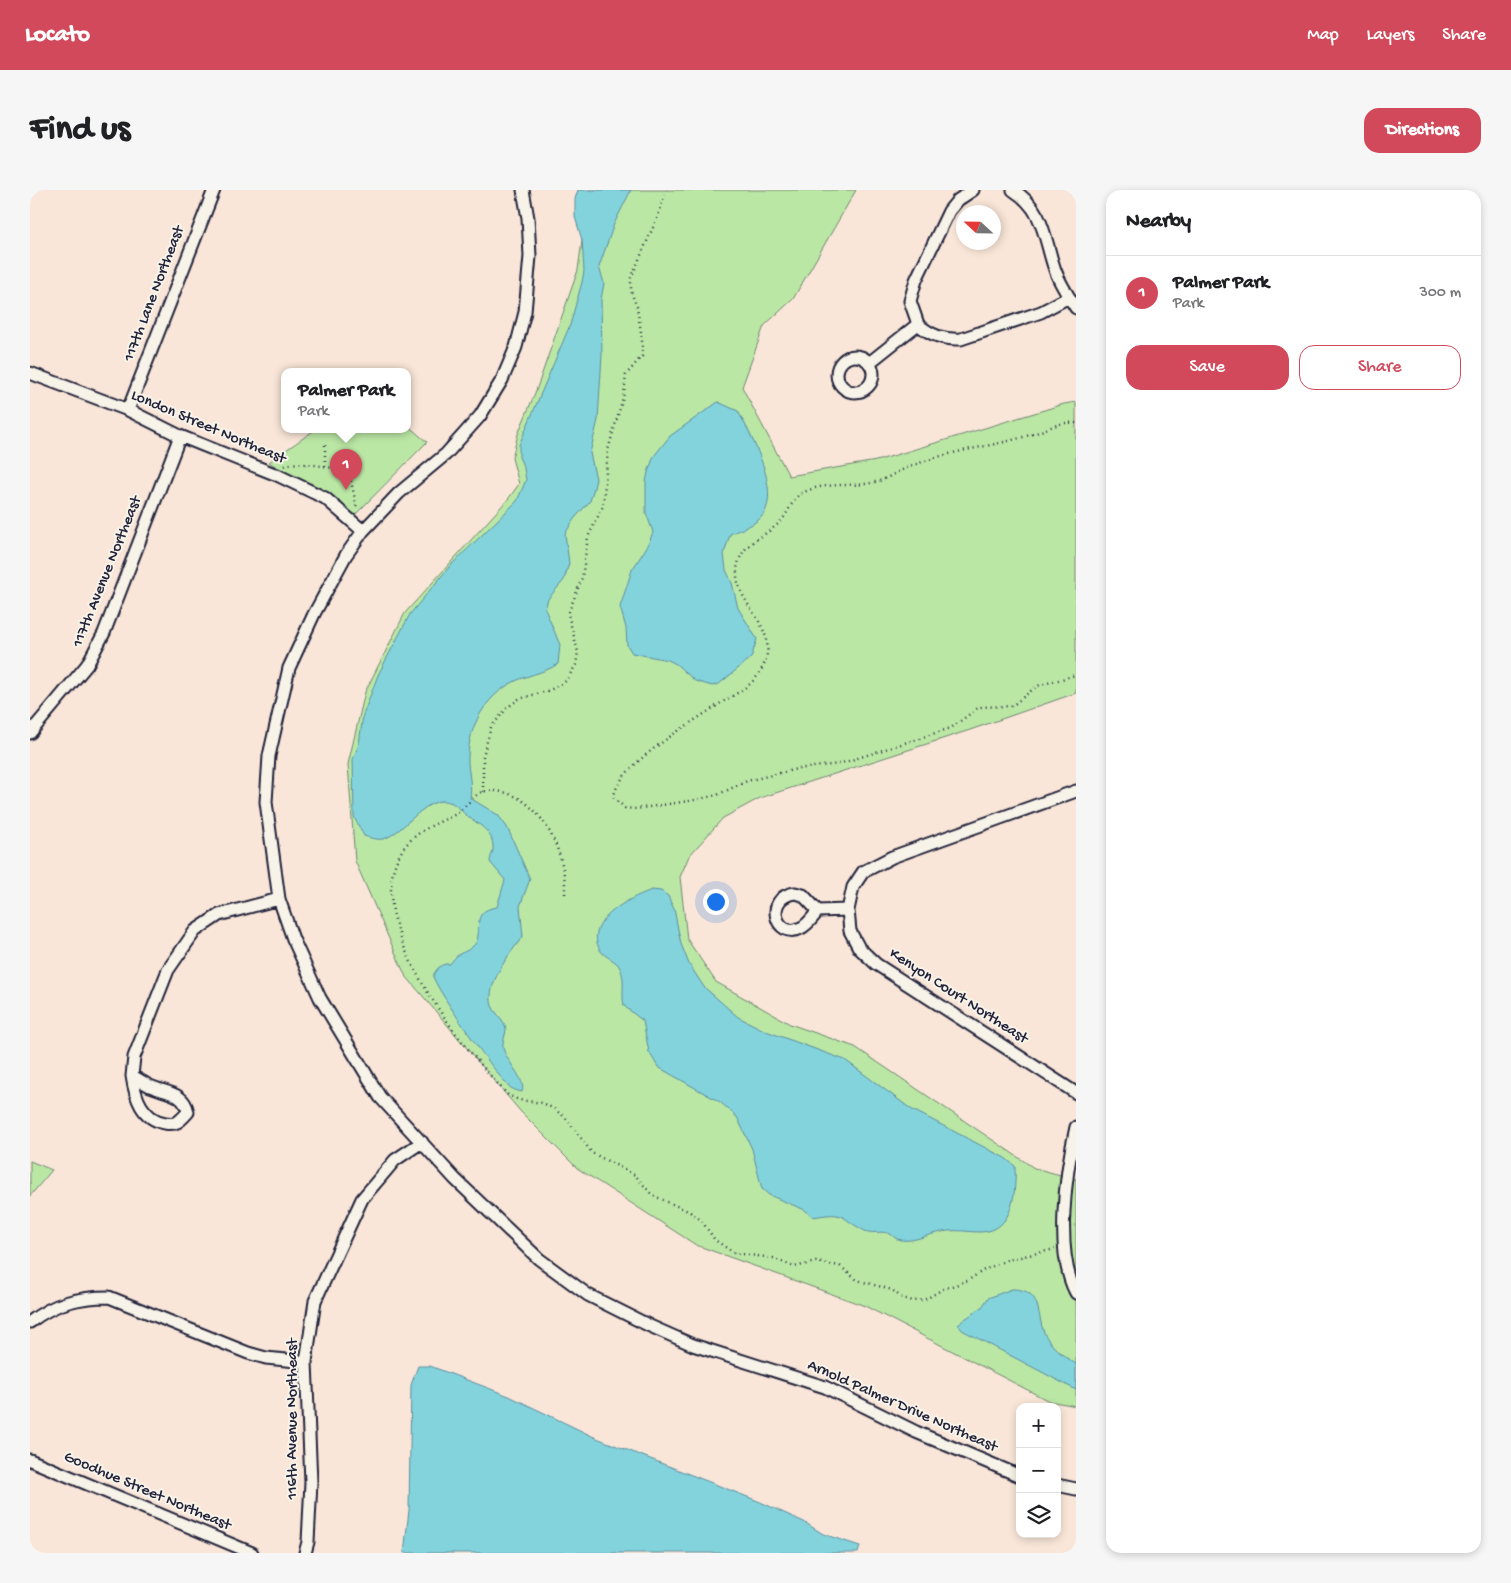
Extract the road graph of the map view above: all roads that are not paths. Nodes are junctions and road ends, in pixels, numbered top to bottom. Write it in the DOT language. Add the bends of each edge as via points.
graph roads {
  1 [pos="214,190"];
  2 [pos="523,190"];
  3 [pos="973,190"];
  4 [pos="1020,192"];
  5 [pos="1069,297"];
  6 [pos="1076,308"];
  7 [pos="918,324"];
  8 [pos="870,363"];
  9 [pos="30,373"];
  10 [pos="128,410"];
  11 [pos="180,436"];
  12 [pos="363,531"];
  13 [pos="30,733"];
  14 [pos="1076,791"];
  15 [pos="279,899"];
  16 [pos="848,910"];
  17 [pos="818,911"];
  18 [pos="132,1076"];
  19 [pos="1076,1093"];
  20 [pos="1076,1126"];
  21 [pos="422,1142"];
  22 [pos="1076,1293"];
  23 [pos="31,1321"];
  24 [pos="306,1362"];
  25 [pos="30,1460"];
  26 [pos="1016,1474"];
  27 [pos="1061,1485"];
  28 [pos="1076,1489"];
  29 [pos="252,1553"];
  30 [pos="305,1553"];
  1 -- 10 [label="street, 117th Lane Northeast"];
  2 -- 12 [label="street, Arnold Palmer Drive Northeast" via="530,256 524,312 516,347 502,380 480,416 446,454 399,493"];
  3 -- 7 [label="street" via="949,211 916,280 910,301"];
  4 -- 5 [label="street" via="1037,212 1055,270"];
  5 -- 6 [label="street"];
  5 -- 7 [label="street" via="1041,312 961,339 939,338"];
  7 -- 8 [label="street"];
  9 -- 10 [label="street, London Street Northeast"];
  10 -- 11 [label="street, London Street Northeast"];
  11 -- 12 [label="street, London Street Northeast" via="325,498"];
  11 -- 13 [label="street, 117th Avenue Northeast" via="104,633 88,665"];
  12 -- 15 [label="street, Arnold Palmer Drive Northeast" via="314,614 289,668 279,711 269,756 266,802"];
  14 -- 16 [label="street, Kenyon Court Northeast" via="892,857 863,872 854,887"];
  15 -- 18 [label="street" via="219,915 195,931 168,970 134,1057"];
  15 -- 21 [label="street, Arnold Palmer Drive Northeast" via="320,998 380,1097"];
  16 -- 17 [label="street"];
  16 -- 19 [label="street, Kenyon Court Northeast" via="850,931 859,948 876,964"];
  18 -- 18 [label="street" via="134,1092 155,1121 174,1124 188,1112 180,1097"];
  20 -- 22 [label="street" via="1070,1153 1064,1248"];
  21 -- 24 [label="street, 116th Avenue Northeast" via="395,1160 355,1212 315,1301"];
  21 -- 26 [label="street, Arnold Palmer Drive Northeast" via="455,1179 539,1259 588,1295 693,1345 825,1387 916,1432"];
  23 -- 24 [label="street" via="69,1301 109,1297 248,1353"];
  24 -- 30 [label="street, 116th Avenue Northeast" via="311,1482"];
  25 -- 29 [label="street, Goodhue Street Northeast"];
  27 -- 28 [label="street"];
}
